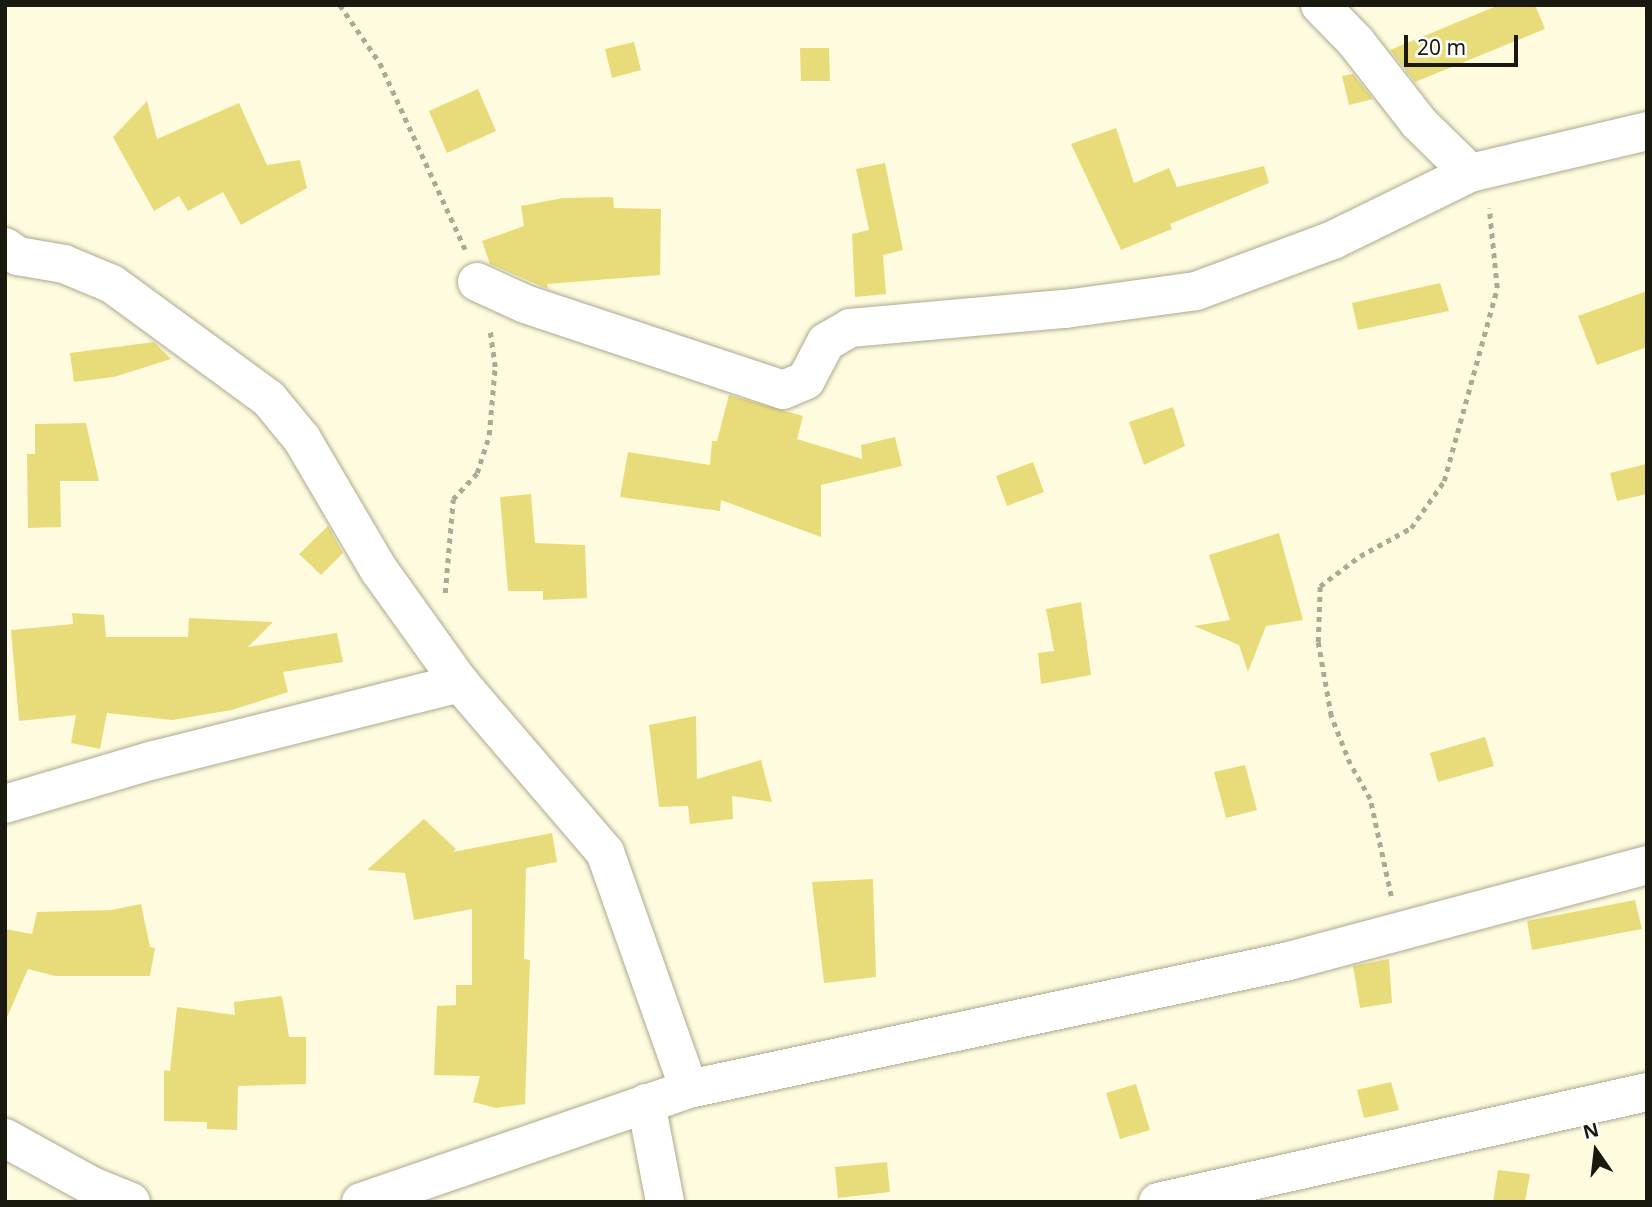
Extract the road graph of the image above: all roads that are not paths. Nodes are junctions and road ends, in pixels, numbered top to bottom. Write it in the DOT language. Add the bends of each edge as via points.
graph roads {
  1 [pos="1320,5"];
  2 [pos="1647,131"];
  3 [pos="1486,169"];
  4 [pos="5,247"];
  5 [pos="477,282"];
  6 [pos="451,668"];
  7 [pos="5,804"];
  8 [pos="1647,865"];
  9 [pos="689,1088"];
  10 [pos="1647,1092"];
  11 [pos="646,1103"];
  12 [pos="5,1138"];
  13 [pos="131,1202"];
  14 [pos="361,1202"];
  15 [pos="665,1202"];
  16 [pos="1158,1202"];
  1 -- 3 [label="street" via="1356,42 1419,123"];
  2 -- 3 [label="street"];
  3 -- 5 [label="street" via="1333,240 1196,291 1065,309 850,328 826,342 806,380 783,390 525,304"];
  4 -- 6 [label="street" via="18,256 64,264 112,284 269,399 302,439 379,570"];
  6 -- 7 [label="street"];
  6 -- 9 [label="street" via="605,852"];
  8 -- 9 [label="street" via="1289,961"];
  9 -- 11 [label="street"];
  10 -- 16 [label="street"];
  11 -- 14 [label="street"];
  11 -- 15 [label="street"];
  12 -- 13 [label="street"];
}
